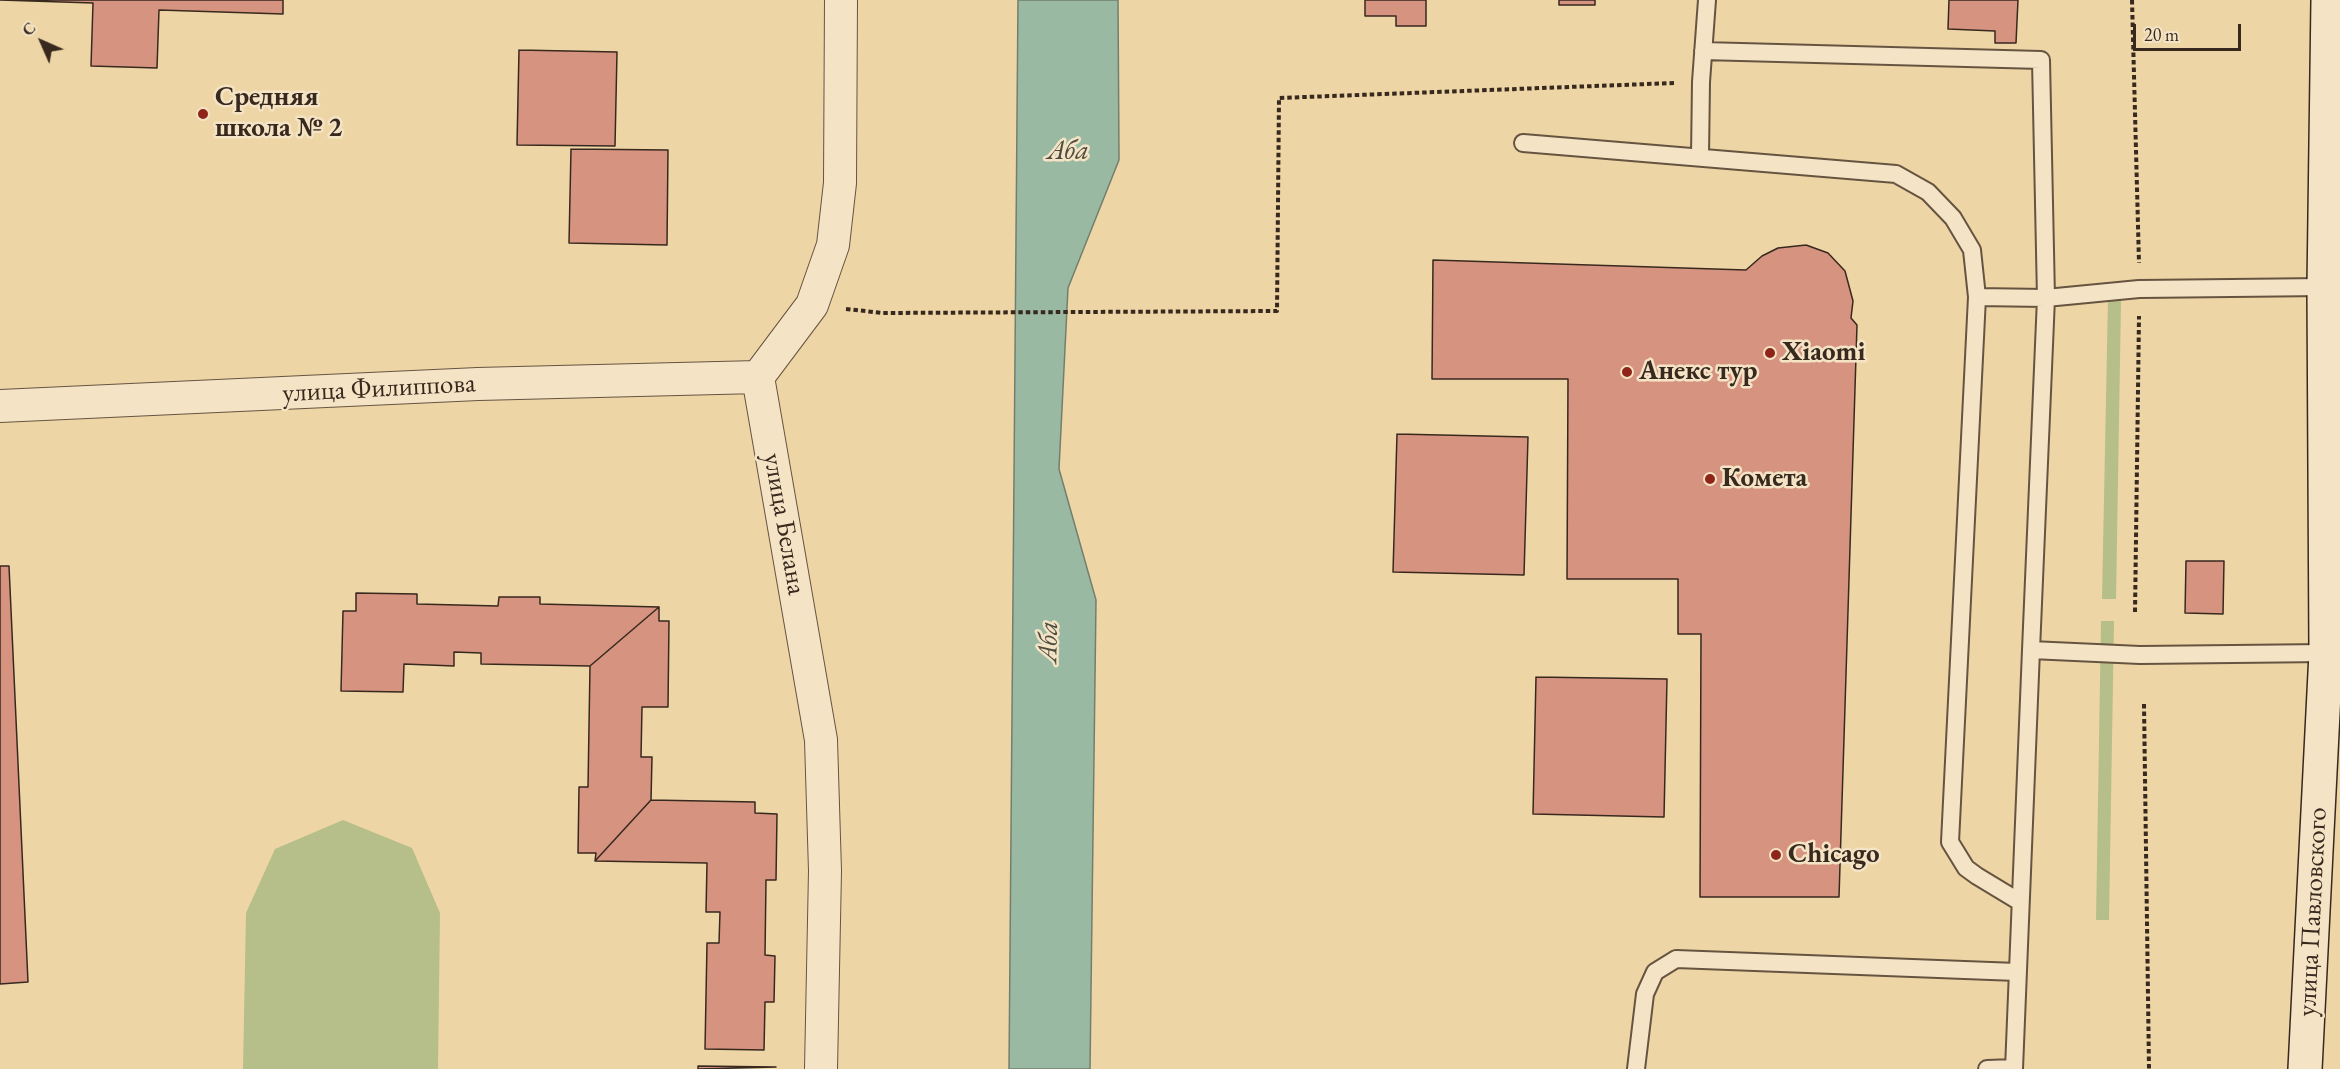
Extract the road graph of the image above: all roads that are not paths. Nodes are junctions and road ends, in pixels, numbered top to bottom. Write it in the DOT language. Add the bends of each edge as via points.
graph roads {
  1 [pos="841,0"];
  2 [pos="1707,0"];
  3 [pos="2328,0"];
  4 [pos="1703,51"];
  5 [pos="1523,143"];
  6 [pos="1700,156"];
  7 [pos="2324,287"];
  8 [pos="1977,297"];
  9 [pos="2046,298"];
  10 [pos="758,377"];
  11 [pos="0,406"];
  12 [pos="2031,650"];
  13 [pos="2333,653"];
  14 [pos="2020,902"];
  15 [pos="2017,972"];
  16 [pos="821,1069"];
  17 [pos="1636,1069"];
  18 [pos="1987,1069"];
  19 [pos="2014,1069"];
  20 [pos="2305,1069"];
  1 -- 10 [label="street" via="840,183 833,245 812,305"];
  2 -- 4 [label="lane"];
  3 -- 7 [label="main road, улица Павловского"];
  4 -- 6 [label="lane"];
  4 -- 9 [label="lane" via="2042,60"];
  5 -- 6 [label="lane"];
  6 -- 8 [label="lane" via="1896,174 1928,192 1953,218 1972,250"];
  7 -- 9 [label="lane" via="2139,290"];
  7 -- 13 [label="main road, улица Павловского"];
  8 -- 9 [label="lane"];
  8 -- 14 [label="lane" via="1950,842 1971,872"];
  9 -- 12 [label="lane"];
  10 -- 11 [label="street, улица Филиппова" via="478,384"];
  10 -- 16 [label="street, улица Белана" via="820,740 825,871"];
  12 -- 13 [label="lane" via="2140,655"];
  12 -- 14 [label="lane"];
  13 -- 20 [label="main road, улица Павловского"];
  14 -- 15 [label="lane"];
  15 -- 17 [label="lane" via="1676,959 1655,972 1645,994"];
  15 -- 19 [label="lane"];
  18 -- 19 [label="lane"];
}
